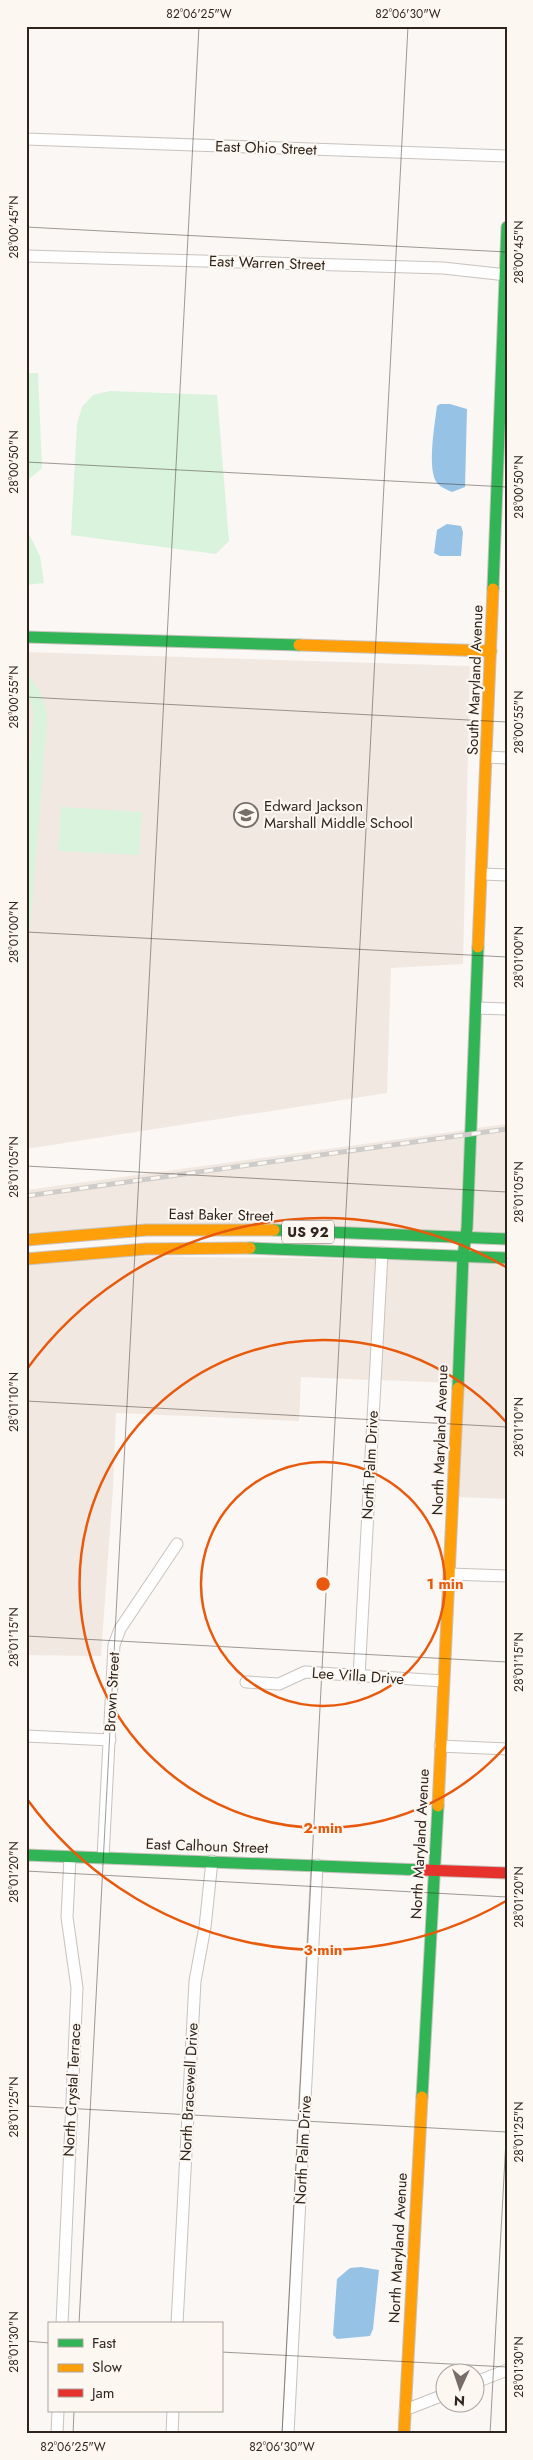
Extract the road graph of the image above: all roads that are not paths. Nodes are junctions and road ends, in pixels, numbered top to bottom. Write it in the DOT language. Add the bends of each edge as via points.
graph roads {
  1 [pos="26,139"];
  2 [pos="507,156"];
  3 [pos="507,227"];
  4 [pos="26,256"];
  5 [pos="506,274"];
  6 [pos="504,395"];
  7 [pos="502,512"];
  8 [pos="26,637"];
  9 [pos="491,651"];
  10 [pos="487,757"];
  11 [pos="507,758"];
  12 [pos="483,874"];
  13 [pos="507,876"];
  14 [pos="477,1008"];
  15 [pos="507,1009"];
  16 [pos="466,1238"];
  17 [pos="507,1239"];
  18 [pos="26,1240"];
  19 [pos="382,1253"];
  20 [pos="463,1256"];
  21 [pos="507,1258"];
  22 [pos="26,1259"];
  23 [pos="177,1544"];
  24 [pos="450,1574"];
  25 [pos="507,1576"];
  26 [pos="359,1677"];
  27 [pos="443,1681"];
  28 [pos="246,1682"];
  29 [pos="26,1736"];
  30 [pos="110,1740"];
  31 [pos="440,1746"];
  32 [pos="507,1749"];
  33 [pos="26,1855"];
  34 [pos="70,1857"];
  35 [pos="103,1858"];
  36 [pos="212,1861"];
  37 [pos="317,1865"];
  38 [pos="433,1870"];
  39 [pos="507,1874"];
  40 [pos="62,2322"];
  41 [pos="177,2322"];
  42 [pos="507,2370"];
  43 [pos="486,2378"];
  44 [pos="436,2398"];
  45 [pos="405,2410"];
  46 [pos="58,2412"];
  47 [pos="173,2412"];
  48 [pos="57,2434"];
  49 [pos="172,2434"];
  50 [pos="288,2434"];
  51 [pos="404,2434"];
  1 -- 2 [label="street, East Ohio Street"];
  3 -- 5 [label="street, South Maryland Avenue"];
  4 -- 5 [label="street, East Warren Street" via="443,268"];
  5 -- 6 [label="street, South Maryland Avenue"];
  6 -- 7 [label="street, South Maryland Avenue"];
  7 -- 9 [label="street, South Maryland Avenue" via="498,633"];
  8 -- 9 [label="street"];
  9 -- 10 [label="street, South Maryland Avenue"];
  10 -- 11 [label="street"];
  10 -- 12 [label="street, South Maryland Avenue"];
  12 -- 13 [label="street"];
  12 -- 14 [label="street, South Maryland Avenue"];
  14 -- 15 [label="street"];
  14 -- 16 [label="street, South Maryland Avenue"];
  16 -- 17 [label="street, East Baker Street / US 92"];
  16 -- 18 [label="street, East Baker Street / US 92" via="200,1228"];
  16 -- 20 [label="street, North Maryland Avenue"];
  19 -- 20 [label="street, US 92"];
  19 -- 22 [label="street, US 92" via="157,1248"];
  19 -- 26 [label="street, North Palm Drive"];
  20 -- 21 [label="street, US 92"];
  20 -- 24 [label="street, North Maryland Avenue"];
  23 -- 30 [label="street, Brown Street" via="120,1629 114,1645"];
  24 -- 25 [label="street"];
  24 -- 27 [label="street, North Maryland Avenue"];
  26 -- 27 [label="street, Lee Villa Drive"];
  26 -- 28 [label="street, Lee Villa Drive" via="306,1672 279,1684"];
  27 -- 31 [label="street, North Maryland Avenue"];
  29 -- 30 [label="street"];
  30 -- 35 [label="street, Brown Street"];
  31 -- 32 [label="street"];
  31 -- 38 [label="street, North Maryland Avenue"];
  33 -- 34 [label="street, East Calhoun Street"];
  34 -- 35 [label="street, East Calhoun Street"];
  34 -- 40 [label="street, North Crystal Terrace" via="67,1917 77,1988"];
  35 -- 36 [label="street, East Calhoun Street"];
  36 -- 37 [label="street, East Calhoun Street"];
  36 -- 41 [label="street, North Bracewell Drive" via="206,1927 195,1981"];
  37 -- 38 [label="street, East Calhoun Street"];
  37 -- 50 [label="street, North Palm Drive"];
  38 -- 39 [label="street, East Calhoun Street"];
  38 -- 45 [label="street, North Maryland Avenue"];
  42 -- 43 [label="street"];
  44 -- 45 [label="street"];
  45 -- 51 [label="street, North Maryland Avenue"];
  46 -- 48 [label="street"];
  47 -- 49 [label="street"];
}
